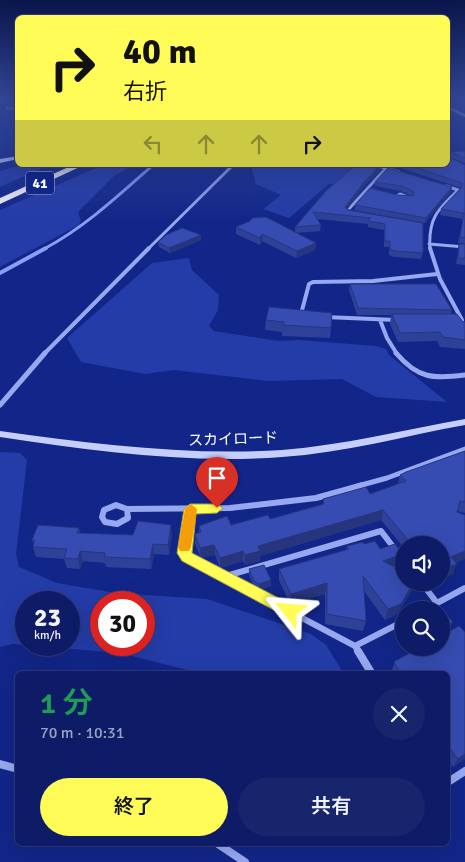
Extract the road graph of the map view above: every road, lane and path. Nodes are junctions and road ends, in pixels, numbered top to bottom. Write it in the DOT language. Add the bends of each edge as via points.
graph roads {
  1 [pos="465,153"];
  2 [pos="450,154"];
  3 [pos="15,158"];
  4 [pos="0,161"];
  5 [pos="62,167"];
  6 [pos="71,167"];
  7 [pos="75,167"];
  8 [pos="232,167"];
  9 [pos="386,167"];
  10 [pos="389,167"];
  11 [pos="403,173"];
  12 [pos="438,184"];
  13 [pos="367,188"];
  14 [pos="374,190"];
  15 [pos="390,193"];
  16 [pos="397,195"];
  17 [pos="0,198"];
  18 [pos="359,214"];
  19 [pos="422,226"];
  20 [pos="430,227"];
  21 [pos="429,244"];
  22 [pos="465,247"];
  23 [pos="437,274"];
  24 [pos="310,315"];
  25 [pos="318,316"];
  26 [pos="380,320"];
  27 [pos="398,320"];
  28 [pos="453,320"];
  29 [pos="465,375"];
  30 [pos="0,405"];
  31 [pos="465,422"];
  32 [pos="0,434"];
  33 [pos="465,449"];
  34 [pos="127,508"];
  35 [pos="190,509"];
  36 [pos="395,549"];
  37 [pos="226,576"];
  38 [pos="465,588"];
  39 [pos="428,591"];
  40 [pos="435,601"];
  41 [pos="441,601"];
  42 [pos="395,626"];
  43 [pos="355,646"];
  44 [pos="370,671"];
  45 [pos="0,764"];
  46 [pos="15,768"];
  47 [pos="465,771"];
  48 [pos="450,781"];
  49 [pos="221,846"];
  50 [pos="245,862"];
  1 -- 2 [label="street"];
  3 -- 4 [label="street"];
  5 -- 17 [label="highway, 41"];
  6 -- 17 [label="highway, 41"];
  7 -- 17 [label="highway, 41"];
  8 -- 30 [label="street" via="74,323"];
  9 -- 13 [label="street"];
  10 -- 11 [label="street"];
  12 -- 20 [label="street" via="458,190 441,205"];
  13 -- 14 [label="street"];
  13 -- 18 [label="street" via="347,211"];
  15 -- 16 [label="street"];
  19 -- 20 [label="street"];
  20 -- 21 [label="street"];
  21 -- 22 [label="street"];
  21 -- 23 [label="street"];
  23 -- 24 [label="street" via="373,281 313,282 309,284 301,314"];
  23 -- 28 [label="street" via="462,320"];
  25 -- 26 [label="street"];
  26 -- 27 [label="street"];
  26 -- 29 [label="street" via="389,344 415,369 431,378"];
  31 -- 32 [label="street, スカイロード" via="324,449 248,455 185,456"];
  33 -- 35 [label="street" via="387,478 316,498 259,506"];
  34 -- 34 [label="street" via="112,506 104,510 103,520 113,525 122,523 129,515"];
  34 -- 35 [label="street"];
  35 -- 37 [label="street" via="184,553"];
  36 -- 37 [label="street" via="381,531"];
  37 -- 43 [label="street"];
  38 -- 41 [label="street"];
  39 -- 40 [label="street"];
  42 -- 43 [label="street"];
  43 -- 44 [label="street"];
  45 -- 46 [label="street"];
  47 -- 48 [label="street"];
  49 -- 50 [label="street"];
}
